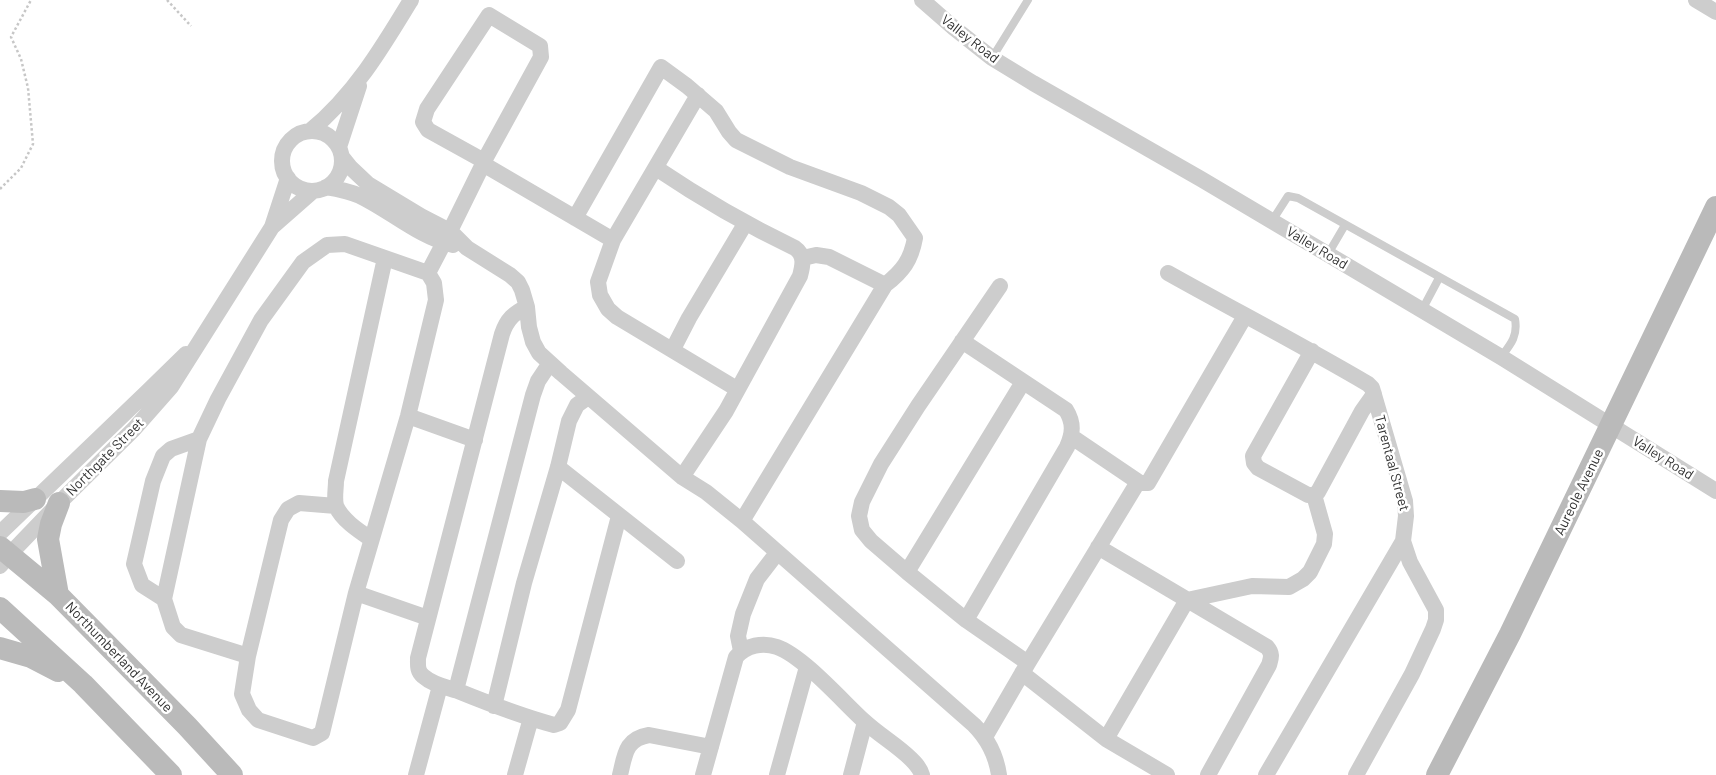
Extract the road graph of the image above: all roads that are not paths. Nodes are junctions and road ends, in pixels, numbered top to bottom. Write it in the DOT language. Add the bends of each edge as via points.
graph roads {
  1 [pos="411,0"];
  2 [pos="922,0"];
  3 [pos="1028,0"];
  4 [pos="1696,0"];
  5 [pos="1716,12"];
  6 [pos="992,58"];
  7 [pos="362,76"];
  8 [pos="698,95"];
  9 [pos="310,131"];
  10 [pos="340,152"];
  11 [pos="483,162"];
  12 [pos="656,168"];
  13 [pos="288,178"];
  14 [pos="320,189"];
  15 [pos="375,196"];
  16 [pos="1716,207"];
  17 [pos="575,218"];
  18 [pos="1272,221"];
  19 [pos="745,224"];
  20 [pos="1345,225"];
  21 [pos="272,227"];
  22 [pos="447,237"];
  23 [pos="613,240"];
  24 [pos="1328,254"];
  25 [pos="385,258"];
  26 [pos="803,258"];
  27 [pos="1168,272"];
  28 [pos="428,273"];
  29 [pos="1440,278"];
  30 [pos="885,285"];
  31 [pos="1000,286"];
  32 [pos="527,307"];
  33 [pos="1422,310"];
  34 [pos="1245,316"];
  35 [pos="199,340"];
  36 [pos="962,342"];
  37 [pos="673,349"];
  38 [pos="1312,350"];
  39 [pos="1501,357"];
  40 [pos="550,364"];
  41 [pos="1022,382"];
  42 [pos="737,389"];
  43 [pos="1374,394"];
  44 [pos="588,397"];
  45 [pos="408,416"];
  46 [pos="1612,426"];
  47 [pos="1072,437"];
  48 [pos="199,439"];
  49 [pos="475,440"];
  50 [pos="558,467"];
  51 [pos="682,477"];
  52 [pos="1138,482"];
  53 [pos="1716,491"];
  54 [pos="1314,495"];
  55 [pos="35,499"];
  56 [pos="0,501"];
  57 [pos="59,503"];
  58 [pos="336,506"];
  59 [pos="619,516"];
  60 [pos="742,522"];
  61 [pos="0,533"];
  62 [pos="371,539"];
  63 [pos="1403,541"];
  64 [pos="1098,547"];
  65 [pos="777,553"];
  66 [pos="3,556"];
  67 [pos="677,561"];
  68 [pos="907,572"];
  69 [pos="356,593"];
  70 [pos="58,595"];
  71 [pos="164,599"];
  72 [pos="1187,600"];
  73 [pos="0,608"];
  74 [pos="428,618"];
  75 [pos="966,620"];
  76 [pos="0,648"];
  77 [pos="741,651"];
  78 [pos="248,656"];
  79 [pos="806,667"];
  80 [pos="1025,668"];
  81 [pos="83,684"];
  82 [pos="448,688"];
  83 [pos="494,706"];
  84 [pos="531,718"];
  85 [pos="865,722"];
  86 [pos="985,737"];
  87 [pos="1106,738"];
  88 [pos="711,747"];
  89 [pos="171,775"];
  90 [pos="232,775"];
  91 [pos="416,775"];
  92 [pos="515,775"];
  93 [pos="620,775"];
  94 [pos="703,775"];
  95 [pos="777,775"];
  96 [pos="851,775"];
  97 [pos="922,775"];
  98 [pos="999,775"];
  99 [pos="1168,775"];
  100 [pos="1208,775"];
  101 [pos="1266,775"];
  102 [pos="1356,775"];
  103 [pos="1438,775"];
  1 -- 7 [label="street"];
  2 -- 6 [label="street, Valley Road"];
  3 -- 6 [label="lane"];
  4 -- 5 [label="street"];
  6 -- 18 [label="street, Valley Road"];
  7 -- 9 [label="street" via="334,110"];
  7 -- 10 [label="street"];
  8 -- 12 [label="street"];
  8 -- 17 [label="street" via="661,67"];
  8 -- 30 [label="street" via="744,145 790,167 861,192 899,215 915,238 906,264"];
  9 -- 10 [label="street" via="333,139"];
  9 -- 13 [label="street" via="297,135 284,150 283,169"];
  10 -- 14 [label="street" via="338,176 332,184"];
  10 -- 15 [label="street"];
  11 -- 11 [label="street" via="538,63 542,50 534,41 489,15 427,109 423,122 428,130"];
  11 -- 17 [label="street"];
  11 -- 22 [label="street"];
  12 -- 19 [label="street"];
  12 -- 23 [label="street"];
  13 -- 14 [label="street" via="303,190"];
  13 -- 21 [label="street, Northgate Street"];
  14 -- 15 [label="street"];
  14 -- 21 [label="street, Northgate Street"];
  15 -- 22 [label="street"];
  16 -- 46 [label="main road, Aureole Avenue"];
  17 -- 23 [label="street"];
  18 -- 20 [label="lane" via="1288,196 1292,196"];
  18 -- 24 [label="street, Valley Road"];
  19 -- 26 [label="street" via="795,248"];
  19 -- 37 [label="street"];
  20 -- 24 [label="lane"];
  20 -- 29 [label="lane"];
  21 -- 35 [label="street, Northgate Street"];
  22 -- 28 [label="street"];
  22 -- 32 [label="street" via="510,275 518,282"];
  23 -- 37 [label="street" via="598,282 600,295 617,317"];
  24 -- 33 [label="street, Valley Road"];
  25 -- 28 [label="street"];
  25 -- 48 [label="street" via="345,244 332,244 303,262 261,320"];
  25 -- 58 [label="street" via="336,481"];
  26 -- 30 [label="street" via="829,256"];
  26 -- 42 [label="street" via="800,276"];
  27 -- 34 [label="street, Tarentaal Street"];
  28 -- 45 [label="street" via="434,283 436,300"];
  29 -- 33 [label="lane"];
  29 -- 39 [label="lane" via="1515,320 1517,330 1514,339"];
  30 -- 60 [label="street"];
  31 -- 36 [label="street"];
  32 -- 40 [label="street" via="533,342"];
  32 -- 49 [label="street" via="514,313 504,327"];
  33 -- 39 [label="street, Valley Road"];
  34 -- 38 [label="street, Tarentaal Street"];
  34 -- 52 [label="street" via="1148,483"];
  35 -- 55 [label="street, Northgate Street"];
  35 -- 57 [label="street, Northgate Street" via="185,368 160,400"];
  36 -- 41 [label="street"];
  36 -- 68 [label="street" via="881,464 862,502 859,516 862,530"];
  37 -- 42 [label="street"];
  38 -- 43 [label="street, Tarentaal Street" via="1368,384"];
  38 -- 54 [label="street" via="1253,456 1258,468"];
  39 -- 46 [label="street, Valley Road"];
  40 -- 44 [label="street"];
  40 -- 82 [label="street" via="533,394"];
  41 -- 47 [label="street" via="1066,410 1073,424"];
  41 -- 68 [label="street"];
  42 -- 51 [label="street"];
  43 -- 54 [label="street"];
  43 -- 63 [label="street, Tarentaal Street" via="1405,501"];
  44 -- 50 [label="street" via="572,411"];
  44 -- 51 [label="street"];
  45 -- 49 [label="street"];
  45 -- 62 [label="street"];
  46 -- 53 [label="street, Valley Road"];
  46 -- 103 [label="main road, Aureole Avenue"];
  47 -- 52 [label="street"];
  47 -- 75 [label="street"];
  48 -- 71 [label="street"];
  48 -- 71 [label="street" via="170,449 163,456 153,480 134,564 142,585"];
  49 -- 74 [label="street"];
  50 -- 59 [label="street"];
  50 -- 83 [label="street" via="524,584"];
  51 -- 60 [label="street"];
  52 -- 64 [label="street"];
  54 -- 72 [label="street" via="1325,534 1324,544 1303,579 1289,587 1252,586"];
  55 -- 56 [label="main road"];
  55 -- 61 [label="street, Northgate Street"];
  57 -- 66 [label="street, Northgate Street"];
  57 -- 70 [label="main road" via="48,539"];
  58 -- 62 [label="street" via="353,526"];
  58 -- 78 [label="street" via="299,502 288,509 281,520"];
  59 -- 67 [label="street"];
  59 -- 84 [label="street" via="568,710 560,723 554,725"];
  60 -- 65 [label="street"];
  62 -- 69 [label="street"];
  63 -- 101 [label="street"];
  63 -- 102 [label="street, Tarentaal Street" via="1410,562 1436,610 1436,620 1412,674"];
  64 -- 72 [label="street"];
  64 -- 80 [label="street"];
  65 -- 77 [label="street" via="757,579 743,614 738,636"];
  65 -- 86 [label="street"];
  66 -- 70 [label="main road, Northumberland Avenue"];
  68 -- 75 [label="street"];
  69 -- 74 [label="street"];
  69 -- 78 [label="street" via="322,733 313,738 258,720 242,694"];
  70 -- 90 [label="main road, Northumberland Avenue"];
  71 -- 78 [label="street" via="174,627 181,635"];
  72 -- 87 [label="street"];
  72 -- 100 [label="street" via="1267,647 1272,656"];
  73 -- 81 [label="main road"];
  74 -- 82 [label="street" via="418,670 423,676"];
  75 -- 80 [label="street"];
  76 -- 81 [label="main road" via="31,657"];
  77 -- 79 [label="street" via="765,644 791,654"];
  77 -- 88 [label="street" via="736,657"];
  79 -- 85 [label="street"];
  79 -- 95 [label="street"];
  80 -- 86 [label="street"];
  80 -- 87 [label="street"];
  81 -- 89 [label="main road"];
  82 -- 83 [label="street"];
  82 -- 91 [label="street"];
  83 -- 84 [label="street"];
  84 -- 92 [label="street"];
  85 -- 96 [label="street"];
  85 -- 97 [label="street" via="911,759"];
  86 -- 98 [label="street" via="998,763"];
  87 -- 99 [label="street"];
  88 -- 93 [label="street" via="649,735 638,737 627,747"];
  88 -- 94 [label="street"];
}
